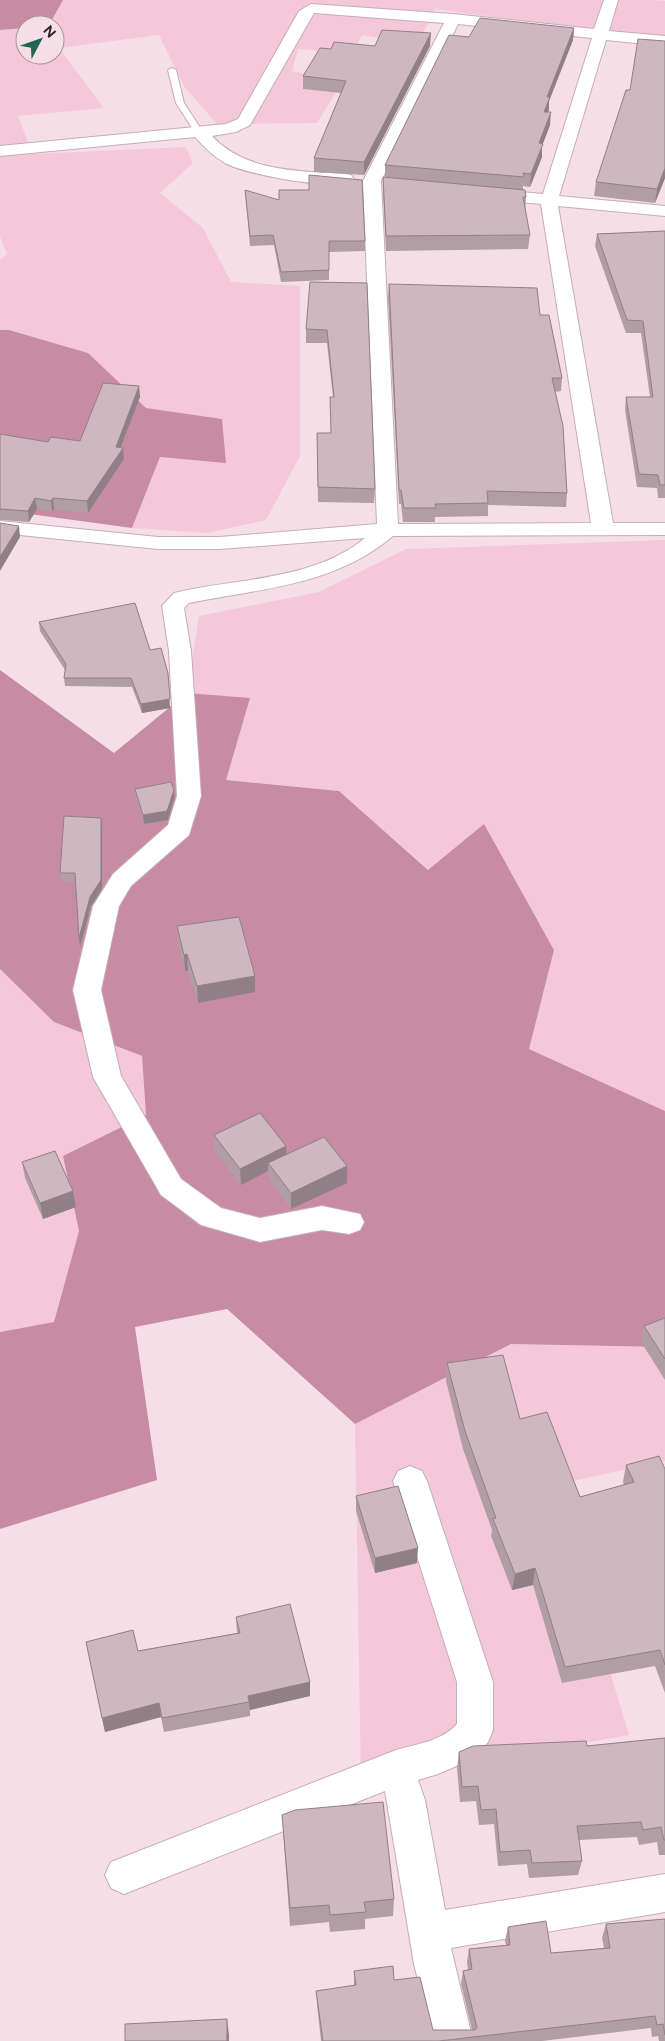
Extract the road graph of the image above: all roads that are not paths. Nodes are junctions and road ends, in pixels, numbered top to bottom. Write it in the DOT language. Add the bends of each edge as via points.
graph roads {
  1 [pos="611,0"];
  2 [pos="453,19"];
  3 [pos="599,34"];
  4 [pos="665,41"];
  5 [pos="172,70"];
  6 [pos="198,132"];
  7 [pos="0,151"];
  8 [pos="372,182"];
  9 [pos="392,184"];
  10 [pos="470,192"];
  11 [pos="549,201"];
  12 [pos="665,211"];
  13 [pos="0,527"];
  14 [pos="603,528"];
  15 [pos="665,529"];
  16 [pos="388,530"];
  17 [pos="349,1222"];
  18 [pos="410,1481"];
  19 [pos="396,1768"];
  20 [pos="124,1876"];
  21 [pos="665,1893"];
  22 [pos="430,1932"];
  23 [pos="453,2041"];
  1 -- 3 [label="street"];
  2 -- 3 [label="street"];
  2 -- 6 [label="street" via="308,10 244,122 230,129"];
  2 -- 8 [label="street"];
  3 -- 4 [label="street"];
  3 -- 11 [label="street"];
  5 -- 6 [label="lane" via="180,103"];
  6 -- 7 [label="street"];
  6 -- 8 [label="street" via="218,152 275,174"];
  8 -- 9 [label="street"];
  8 -- 16 [label="street"];
  10 -- 11 [label="street"];
  11 -- 12 [label="street"];
  11 -- 14 [label="street"];
  13 -- 16 [label="street" via="158,543 220,543"];
  14 -- 15 [label="street"];
  14 -- 16 [label="street"];
  16 -- 17 [label="street" via="360,553 327,568 182,598 175,604 190,796 180,829 122,880 106,906 87,990 107,1076 171,1187 212,1217 260,1230 322,1218"];
  18 -- 19 [label="street" via="475,1682 475,1730 462,1745"];
  19 -- 20 [label="street"];
  19 -- 22 [label="street" via="406,1800"];
  21 -- 22 [label="street"];
  22 -- 23 [label="street" via="434,1964"];
}
